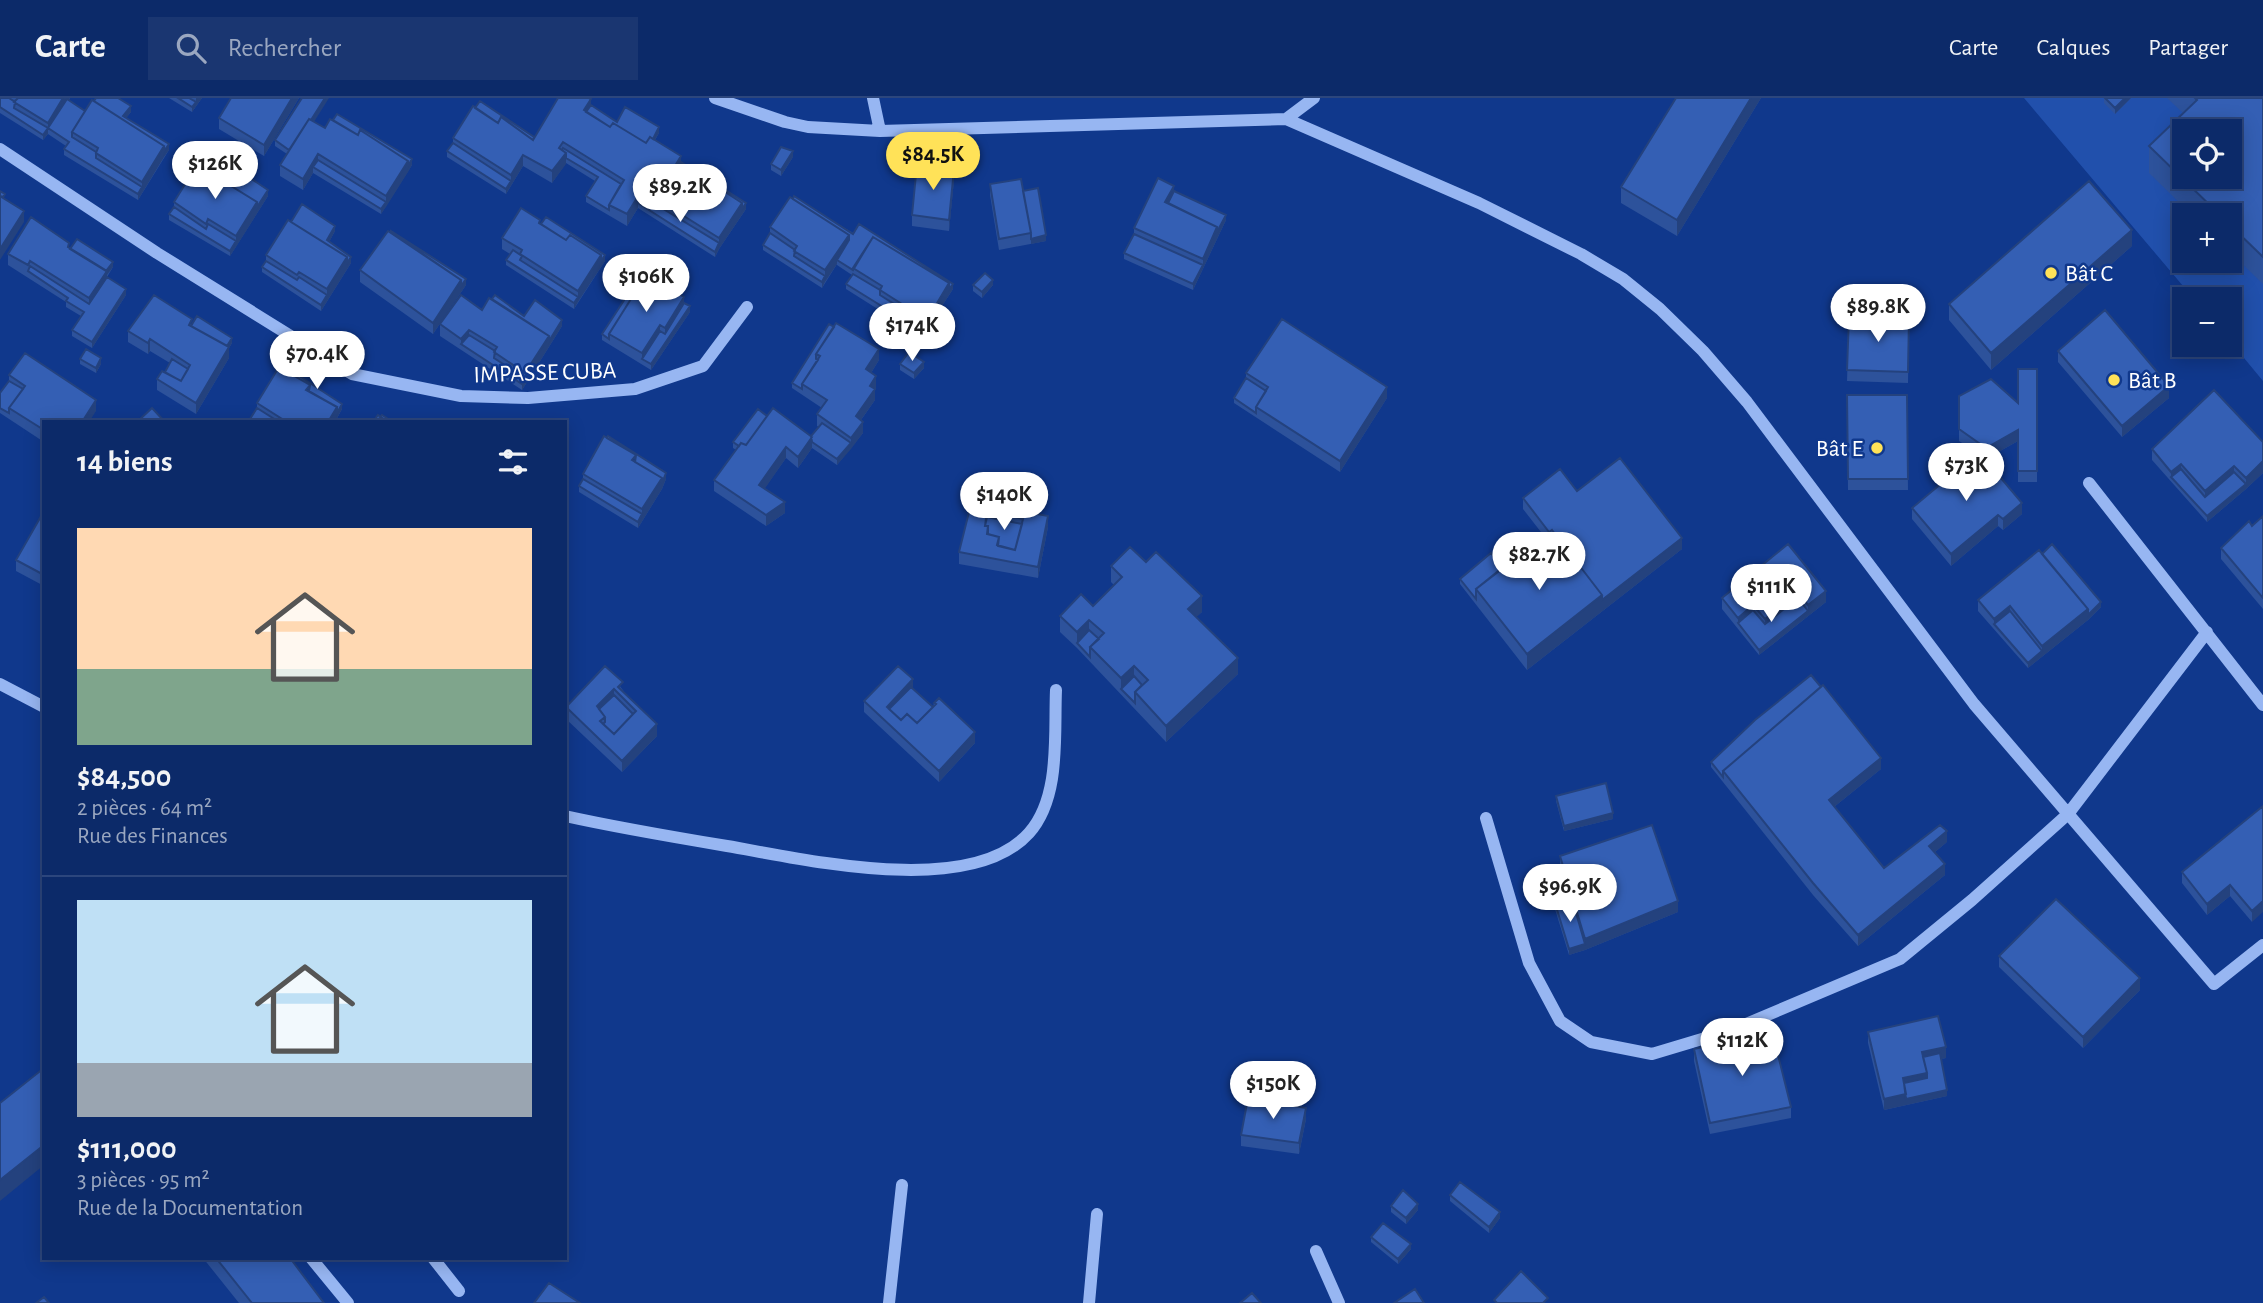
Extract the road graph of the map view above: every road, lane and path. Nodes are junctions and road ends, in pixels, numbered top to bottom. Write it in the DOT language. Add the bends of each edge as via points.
graph roads {
  1 [pos="715,98"];
  2 [pos="873,98"];
  3 [pos="1314,98"];
  4 [pos="1286,119"];
  5 [pos="880,131"];
  6 [pos="0,149"];
  7 [pos="747,307"];
  8 [pos="2089,483"];
  9 [pos="2207,632"];
  10 [pos="0,684"];
  11 [pos="1056,690"];
  12 [pos="2263,705"];
  13 [pos="42,707"];
  14 [pos="2068,814"];
  15 [pos="567,816"];
  16 [pos="1486,818"];
  17 [pos="2263,945"];
  18 [pos="902,1185"];
  19 [pos="1097,1214"];
  20 [pos="1316,1251"];
  21 [pos="313,1260"];
  22 [pos="435,1260"];
  23 [pos="459,1291"];
  24 [pos="348,1303"];
  25 [pos="889,1303"];
  26 [pos="1089,1303"];
  27 [pos="1339,1303"];
  1 -- 5 [label="street" via="808,127"];
  2 -- 5 [label="street"];
  3 -- 4 [label="street"];
  4 -- 5 [label="street"];
  4 -- 14 [label="street" via="1479,203 1581,254 1660,309 1747,402 1974,704"];
  6 -- 7 [label="street, IMPASSE CUBA" via="352,374 461,396 528,398 635,389 704,366"];
  8 -- 9 [label="street"];
  9 -- 12 [label="street"];
  9 -- 14 [label="street"];
  10 -- 13 [label="street"];
  11 -- 15 [label="street" via="1051,793 1029,833 989,859 943,868 851,868"];
  14 -- 16 [label="street" via="1900,959 1732,1030 1652,1054 1591,1042 1560,1021 1529,963"];
  14 -- 17 [label="street" via="2214,984"];
  18 -- 25 [label="street"];
  19 -- 26 [label="street"];
  20 -- 27 [label="street"];
  21 -- 24 [label="street"];
  22 -- 23 [label="street"];
}
